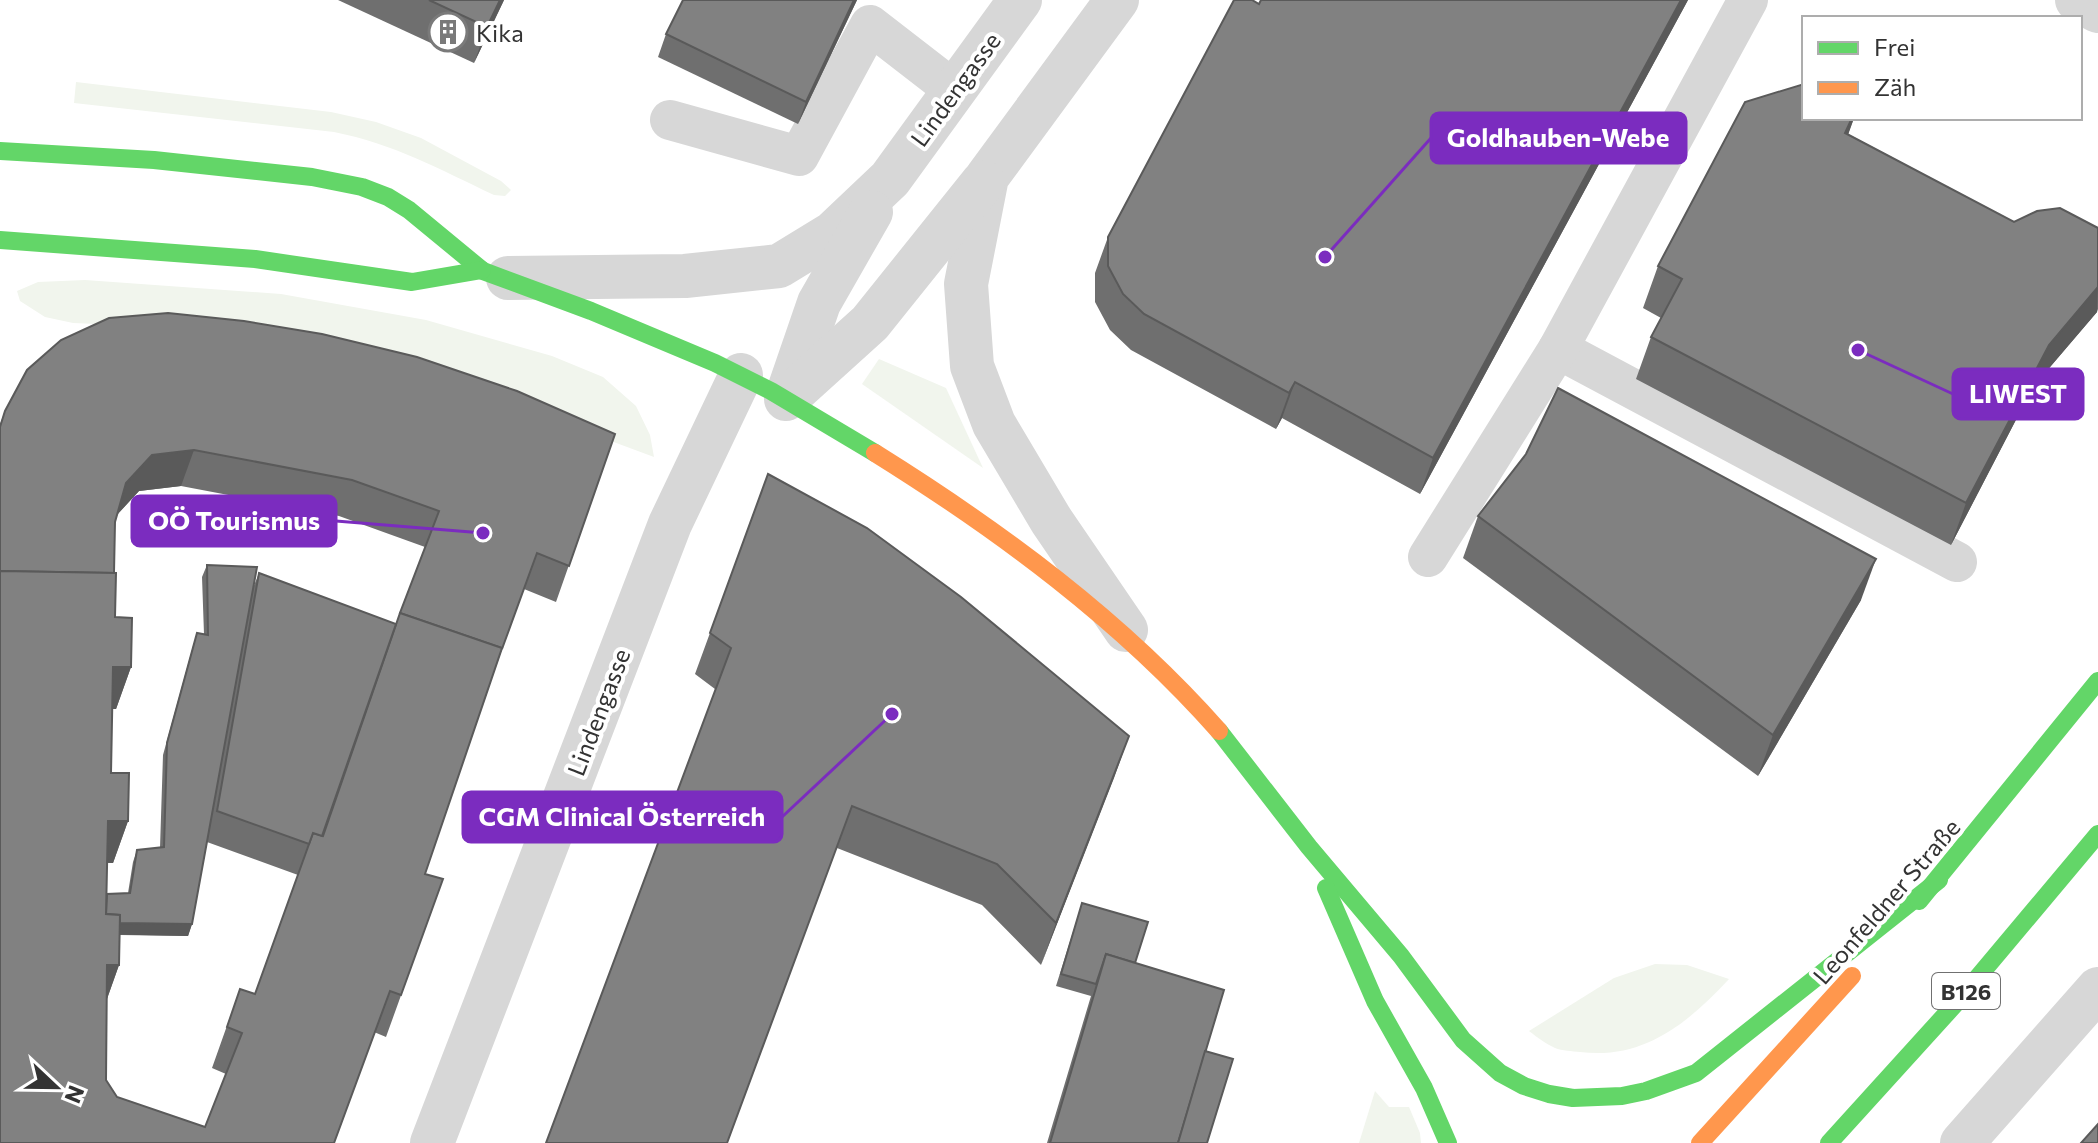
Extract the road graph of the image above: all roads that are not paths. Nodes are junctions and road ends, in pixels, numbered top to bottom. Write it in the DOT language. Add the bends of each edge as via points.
graph roads {
  1 [pos="1020,0"];
  2 [pos="1117,0"];
  3 [pos="1748,0"];
  4 [pos="2077,0"];
  5 [pos="2098,11"];
  6 [pos="880,13"];
  7 [pos="954,90"];
  8 [pos="670,120"];
  9 [pos="0,151"];
  10 [pos="987,177"];
  11 [pos="890,179"];
  12 [pos="0,240"];
  13 [pos="495,274"];
  14 [pos="1558,349"];
  15 [pos="741,375"];
  16 [pos="786,399"];
  17 [pos="1428,557"];
  18 [pos="1957,562"];
  19 [pos="1139,648"];
  20 [pos="2098,681"];
  21 [pos="2098,834"];
  22 [pos="1305,842"];
  23 [pos="1939,880"];
  24 [pos="2098,989"];
  25 [pos="432,1143"];
  26 [pos="1448,1143"];
  27 [pos="1700,1143"];
  28 [pos="1829,1143"];
  29 [pos="1962,1143"];
  1 -- 7 [label="street, Lindengasse"];
  2 -- 10 [label="street"];
  3 -- 14 [label="lane"];
  4 -- 5 [label="street"];
  6 -- 7 [label="lane"];
  6 -- 8 [label="lane" via="799,156"];
  7 -- 11 [label="street, Lindengasse"];
  9 -- 13 [label="main road" via="210,166 373,190 403,205"];
  10 -- 16 [label="street" via="870,323"];
  10 -- 19 [label="street" via="966,284 972,366 994,424 1051,520"];
  11 -- 13 [label="street, Lindengasse" via="833,233 779,266 685,276"];
  11 -- 16 [label="street, Lindengasse" via="819,303"];
  12 -- 13 [label="main road" via="255,259 412,282"];
  13 -- 15 [label="main road"];
  14 -- 17 [label="lane"];
  14 -- 18 [label="lane"];
  15 -- 16 [label="main road"];
  15 -- 25 [label="street, Lindengasse" via="670,524"];
  16 -- 19 [label="main road" via="943,495 1062,581"];
  19 -- 22 [label="main road" via="1218,729"];
  20 -- 23 [label="main road, Leonfeldner Straße"];
  21 -- 28 [label="main road, B126"];
  22 -- 23 [label="main road" via="1414,972 1462,1039 1497,1072 1557,1096 1591,1101 1656,1090 1696,1073"];
  22 -- 26 [label="main road" via="1375,1001 1429,1096"];
  23 -- 27 [label="main road, Leonfeldner Straße"];
  24 -- 29 [label="street"];
}
